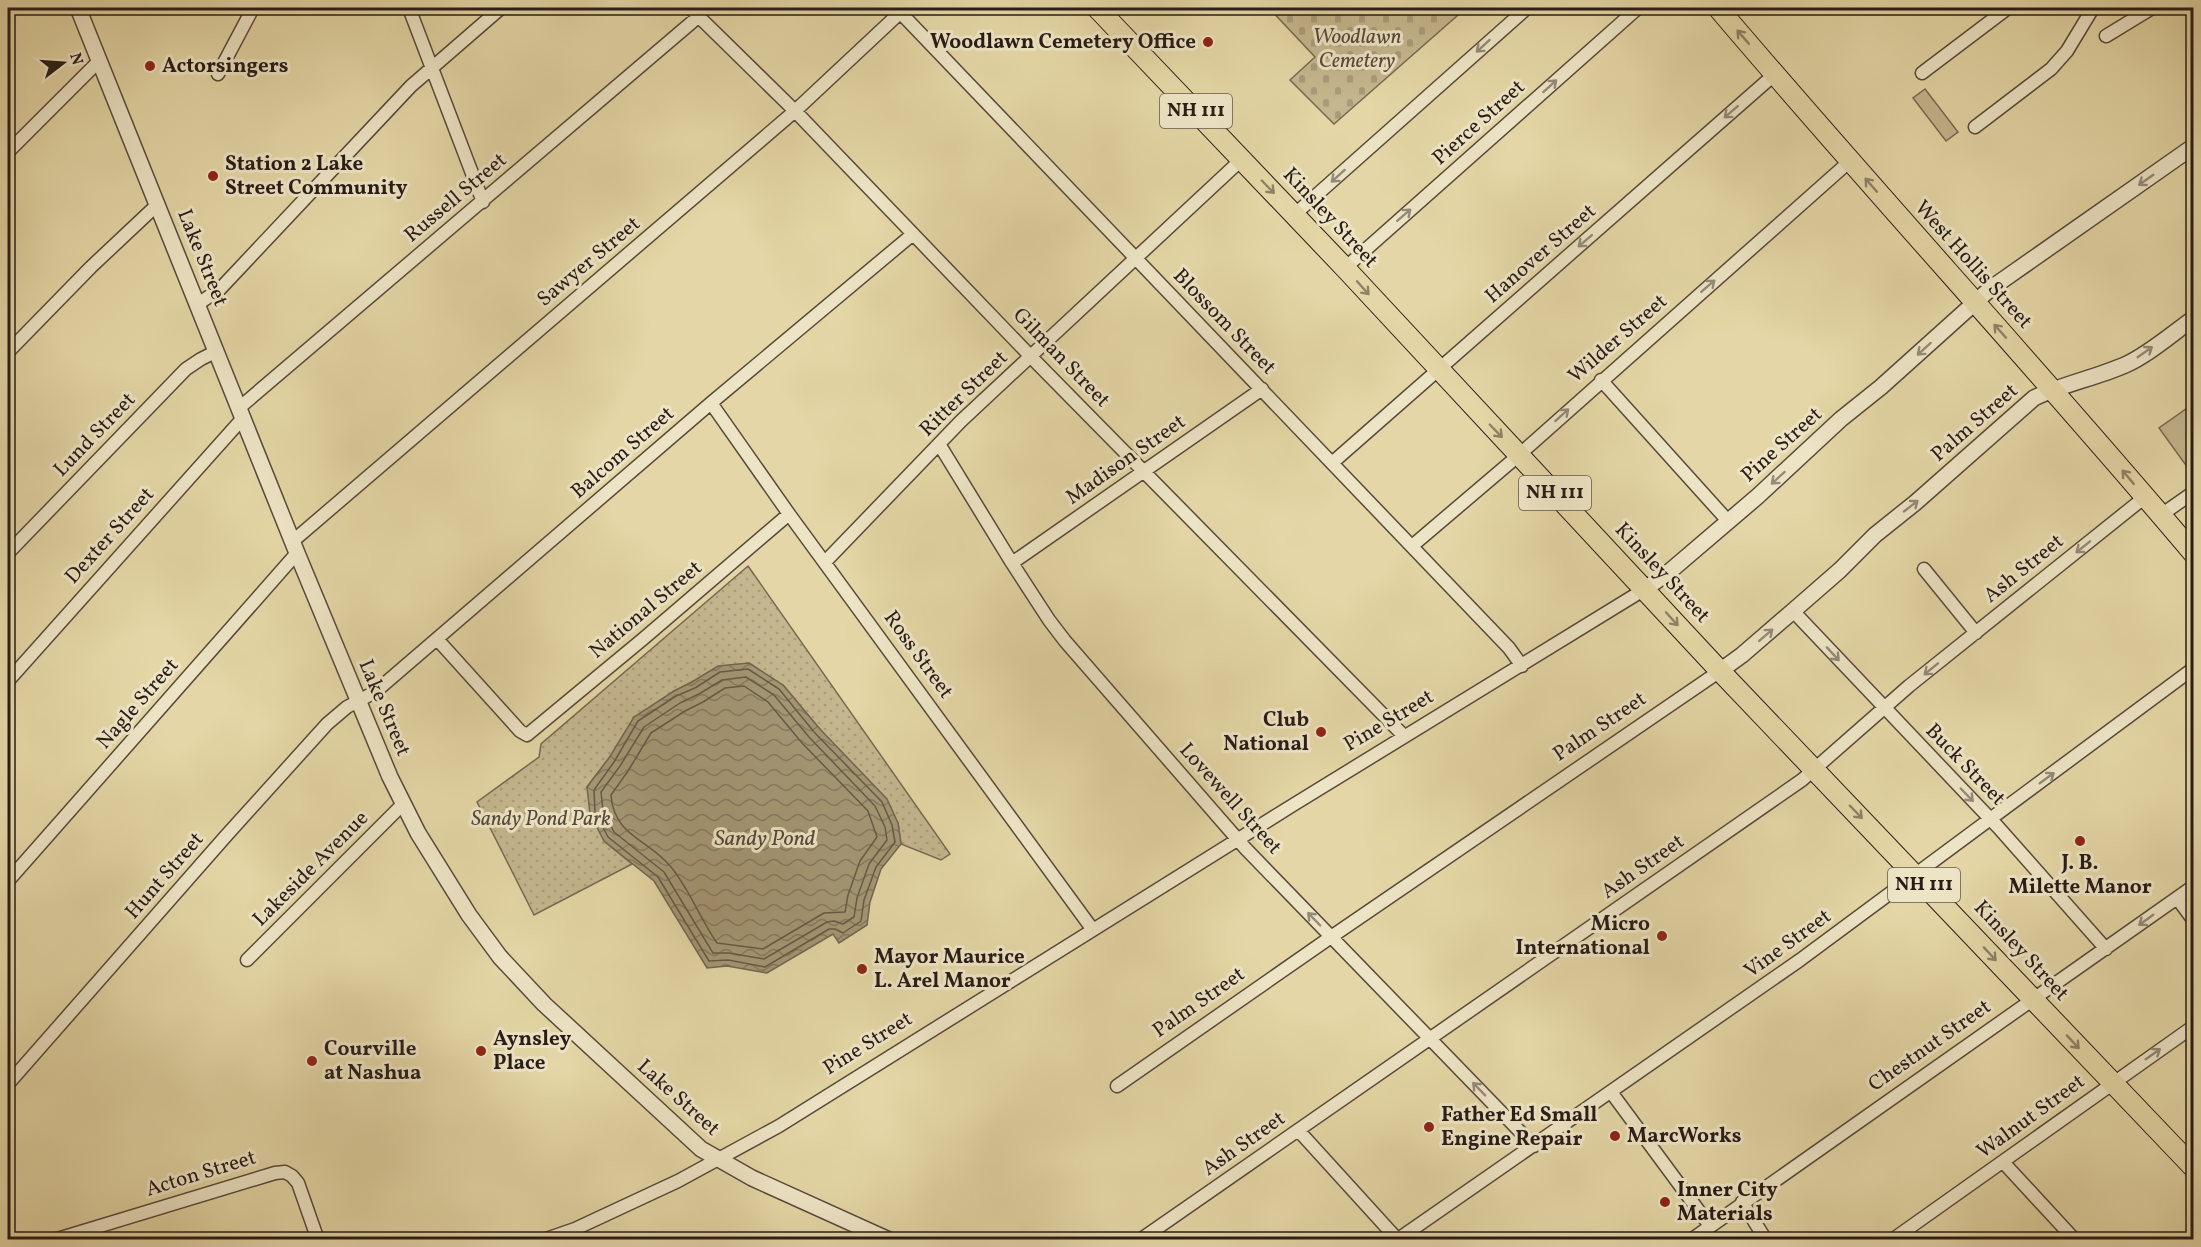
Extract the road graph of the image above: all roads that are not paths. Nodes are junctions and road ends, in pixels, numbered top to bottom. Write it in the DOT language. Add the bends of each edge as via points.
graph roads {
  1 [pos="253,8"];
  2 [pos="409,8"];
  3 [pos="501,8"];
  4 [pos="1097,8"];
  5 [pos="1527,8"];
  6 [pos="1638,8"];
  7 [pos="1718,8"];
  8 [pos="2008,8"];
  9 [pos="2093,8"];
  10 [pos="2152,8"];
  11 [pos="901,9"];
  12 [pos="83,10"];
  13 [pos="694,12"];
  14 [pos="2106,36"];
  15 [pos="99,61"];
  16 [pos="431,67"];
  17 [pos="1922,73"];
  18 [pos="218,74"];
  19 [pos="1775,74"];
  20 [pos="795,111"];
  21 [pos="1975,127"];
  22 [pos="2193,146"];
  23 [pos="8,152"];
  24 [pos="1241,160"];
  25 [pos="1850,161"];
  26 [pos="483,202"];
  27 [pos="158,204"];
  28 [pos="1294,215"];
  29 [pos="913,234"];
  30 [pos="1135,257"];
  31 [pos="1345,268"];
  32 [pos="1974,303"];
  33 [pos="198,304"];
  34 [pos="2193,318"];
  35 [pos="8,349"];
  36 [pos="217,351"];
  37 [pos="1030,356"];
  38 [pos="1438,370"];
  39 [pos="1601,380"];
  40 [pos="2085,380"];
  41 [pos="1262,389"];
  42 [pos="2052,389"];
  43 [pos="711,403"];
  44 [pos="241,413"];
  45 [pos="2073,413"];
  46 [pos="939,444"];
  47 [pos="1519,455"];
  48 [pos="1332,463"];
  49 [pos="1145,472"];
  50 [pos="2193,492"];
  51 [pos="2145,497"];
  52 [pos="789,514"];
  53 [pos="2161,515"];
  54 [pos="1728,521"];
  55 [pos="1412,546"];
  56 [pos="295,547"];
  57 [pos="8,553"];
  58 [pos="2193,554"];
  59 [pos="825,562"];
  60 [pos="1012,563"];
  61 [pos="1924,569"];
  62 [pos="1645,589"];
  63 [pos="1793,611"];
  64 [pos="1976,633"];
  65 [pos="437,639"];
  66 [pos="1522,666"];
  67 [pos="2193,668"];
  68 [pos="1720,671"];
  69 [pos="8,681"];
  70 [pos="358,701"];
  71 [pos="1884,708"];
  72 [pos="1404,736"];
  73 [pos="1816,770"];
  74 [pos="403,804"];
  75 [pos="1990,819"];
  76 [pos="1238,839"];
  77 [pos="1915,874"];
  78 [pos="8,881"];
  79 [pos="2193,886"];
  80 [pos="2177,898"];
  81 [pos="2193,921"];
  82 [pos="1093,930"];
  83 [pos="1331,937"];
  84 [pos="2106,949"];
  85 [pos="247,960"];
  86 [pos="2033,999"];
  87 [pos="2193,1026"];
  88 [pos="1429,1038"];
  89 [pos="2112,1083"];
  90 [pos="8,1084"];
  91 [pos="1117,1086"];
  92 [pos="1611,1092"];
  93 [pos="1298,1130"];
  94 [pos="1534,1146"];
  95 [pos="717,1159"];
  96 [pos="2003,1162"];
  97 [pos="2193,1168"];
  98 [pos="1742,1202"];
  99 [pos="1710,1226"];
  100 [pos="578,1234"];
  101 [pos="54,1239"];
  102 [pos="318,1239"];
  103 [pos="543,1239"];
  104 [pos="889,1239"];
  105 [pos="1140,1239"];
  106 [pos="1397,1239"];
  107 [pos="1691,1239"];
  108 [pos="1766,1239"];
  109 [pos="1892,1239"];
  110 [pos="2075,1239"];
  1 -- 18 [label="street"];
  2 -- 16 [label="street"];
  3 -- 16 [label="street"];
  4 -- 24 [label="main road, Kinsley Street / NH 111"];
  5 -- 28 [label="street, one-way"];
  31 -- 6 [label="street, Pierce Street, one-way"];
  19 -- 7 [label="main road, West Hollis Street, one-way"];
  8 -- 17 [label="street"];
  9 -- 21 [label="street" via="2051,69"];
  10 -- 14 [label="street"];
  11 -- 20 [label="street, Sawyer Street"];
  11 -- 30 [label="street, Blossom Street"];
  12 -- 15 [label="street, Lake Street"];
  13 -- 20 [label="street, Gilman Street"];
  13 -- 26 [label="street, Russell Street"];
  15 -- 23 [label="street"];
  15 -- 27 [label="street, Lake Street"];
  16 -- 26 [label="street"];
  16 -- 33 [label="street" via="220,289"];
  19 -- 25 [label="main road, West Hollis Street"];
  19 -- 38 [label="street, Hanover Street, one-way"];
  20 -- 29 [label="street, Gilman Street"];
  20 -- 56 [label="street, Sawyer Street"];
  22 -- 32 [label="street, Pine Street, one-way" via="2011,272"];
  24 -- 28 [label="main road, Kinsley Street / NH 111, one-way"];
  24 -- 30 [label="street, Ritter Street"];
  32 -- 25 [label="main road, West Hollis Street, one-way"];
  39 -- 25 [label="street, Wilder Street, one-way"];
  26 -- 44 [label="street, Russell Street"];
  27 -- 33 [label="street, Lake Street"];
  27 -- 35 [label="street"];
  28 -- 31 [label="main road, Kinsley Street / NH 111"];
  29 -- 37 [label="street, Gilman Street"];
  29 -- 43 [label="street, Balcom Street"];
  30 -- 37 [label="street, Ritter Street"];
  30 -- 41 [label="street, Blossom Street"];
  31 -- 38 [label="main road, Kinsley Street / NH 111, one-way"];
  42 -- 32 [label="main road, West Hollis Street, one-way"];
  32 -- 54 [label="street, Pine Street, one-way"];
  33 -- 36 [label="street, Lake Street"];
  40 -- 34 [label="street, Palm Street, one-way" via="2132,361"];
  36 -- 44 [label="street, Lake Street"];
  36 -- 57 [label="street, Lund Street" via="186,369"];
  37 -- 46 [label="street, Ritter Street"];
  37 -- 49 [label="street, Gilman Street"];
  38 -- 47 [label="main road, Kinsley Street / NH 111, one-way"];
  38 -- 48 [label="street, Hanover Street"];
  47 -- 39 [label="street, Wilder Street, one-way"];
  39 -- 54 [label="street"];
  40 -- 42 [label="street, Palm Street"];
  40 -- 45 [label="street" via="2075,394"];
  41 -- 48 [label="street, Blossom Street"];
  41 -- 49 [label="street, Madison Street"];
  42 -- 45 [label="main road, West Hollis Street"];
  63 -- 42 [label="street, Palm Street, one-way" via="1882,528 2034,398"];
  43 -- 52 [label="street, Ross Street"];
  43 -- 65 [label="street, Balcom Street"];
  44 -- 56 [label="street, Lake Street"];
  44 -- 69 [label="street, Dexter Street"];
  51 -- 45 [label="main road, West Hollis Street, one-way"];
  46 -- 59 [label="street, Ritter Street"];
  46 -- 60 [label="street, Lovewell Street"];
  47 -- 55 [label="street, Wilder Street"];
  47 -- 62 [label="main road, Kinsley Street / NH 111"];
  48 -- 55 [label="street, Blossom Street"];
  49 -- 60 [label="street, Madison Street"];
  49 -- 72 [label="street, Gilman Street"];
  50 -- 53 [label="street"];
  51 -- 53 [label="main road, West Hollis Street"];
  51 -- 64 [label="street, Ash Street, one-way"];
  52 -- 59 [label="street, Ross Street"];
  52 -- 65 [label="street, National Street" via="526,735"];
  53 -- 58 [label="main road, West Hollis Street"];
  54 -- 62 [label="street, Pine Street"];
  55 -- 66 [label="street, Blossom Street"];
  56 -- 70 [label="street, Lake Street"];
  56 -- 78 [label="street, Nagle Street"];
  59 -- 82 [label="street, Ross Street"];
  60 -- 76 [label="street, Lovewell Street" via="1065,641"];
  61 -- 64 [label="street"];
  62 -- 66 [label="street, Pine Street"];
  62 -- 68 [label="main road, Kinsley Street / NH 111, one-way"];
  68 -- 63 [label="street, Palm Street, one-way"];
  63 -- 71 [label="street, Buck Street, one-way"];
  64 -- 71 [label="street, Ash Street, one-way"];
  65 -- 70 [label="street, Balcom Street" via="375,692"];
  66 -- 72 [label="street, Pine Street"];
  75 -- 67 [label="street, Vine Street, one-way"];
  68 -- 73 [label="main road, Kinsley Street / NH 111"];
  68 -- 83 [label="street, Palm Street"];
  70 -- 74 [label="street, Lake Street"];
  70 -- 90 [label="street, Hunt Street" via="327,724"];
  71 -- 73 [label="street, Ash Street"];
  71 -- 75 [label="street, Buck Street, one-way"];
  72 -- 76 [label="street, Pine Street"];
  73 -- 77 [label="main road, Kinsley Street / NH 111, one-way"];
  73 -- 88 [label="street, Ash Street"];
  74 -- 85 [label="street, Lakeside Avenue"];
  74 -- 95 [label="street, Lake Street" via="459,901 500,957 559,1019 701,1149"];
  75 -- 77 [label="street, Vine Street"];
  75 -- 84 [label="street, Buck Street"];
  76 -- 82 [label="street, Pine Street"];
  83 -- 76 [label="street, Lovewell Street, one-way"];
  77 -- 86 [label="main road, Kinsley Street / NH 111, one-way"];
  77 -- 92 [label="street, Vine Street"];
  79 -- 80 [label="street, Chestnut Street"];
  80 -- 81 [label="street"];
  80 -- 84 [label="street, Chestnut Street, one-way"];
  82 -- 95 [label="street, Pine Street" via="779,1126"];
  83 -- 88 [label="street, Lovewell Street"];
  83 -- 91 [label="street, Palm Street"];
  84 -- 86 [label="street, Chestnut Street"];
  86 -- 89 [label="main road, Kinsley Street / NH 111, one-way"];
  86 -- 98 [label="street, Chestnut Street"];
  89 -- 87 [label="street, Walnut Street, one-way"];
  88 -- 93 [label="street, Ash Street"];
  94 -- 88 [label="street, Lovewell Street, one-way"];
  89 -- 96 [label="street, Walnut Street"];
  89 -- 97 [label="main road, Kinsley Street / NH 111"];
  92 -- 94 [label="street, Vine Street"];
  92 -- 99 [label="street"];
  93 -- 105 [label="street, Ash Street"];
  93 -- 106 [label="street"];
  94 -- 106 [label="street, Vine Street"];
  95 -- 100 [label="street, Pine Street"];
  95 -- 104 [label="street, Lake Street"];
  96 -- 109 [label="street, Walnut Street"];
  96 -- 110 [label="street"];
  98 -- 99 [label="street, Chestnut Street"];
  98 -- 108 [label="street"];
  99 -- 107 [label="street, Chestnut Street"];
  100 -- 103 [label="street, Pine Street"];
  101 -- 102 [label="street, Acton Street" via="285,1172 298,1183"];
}
